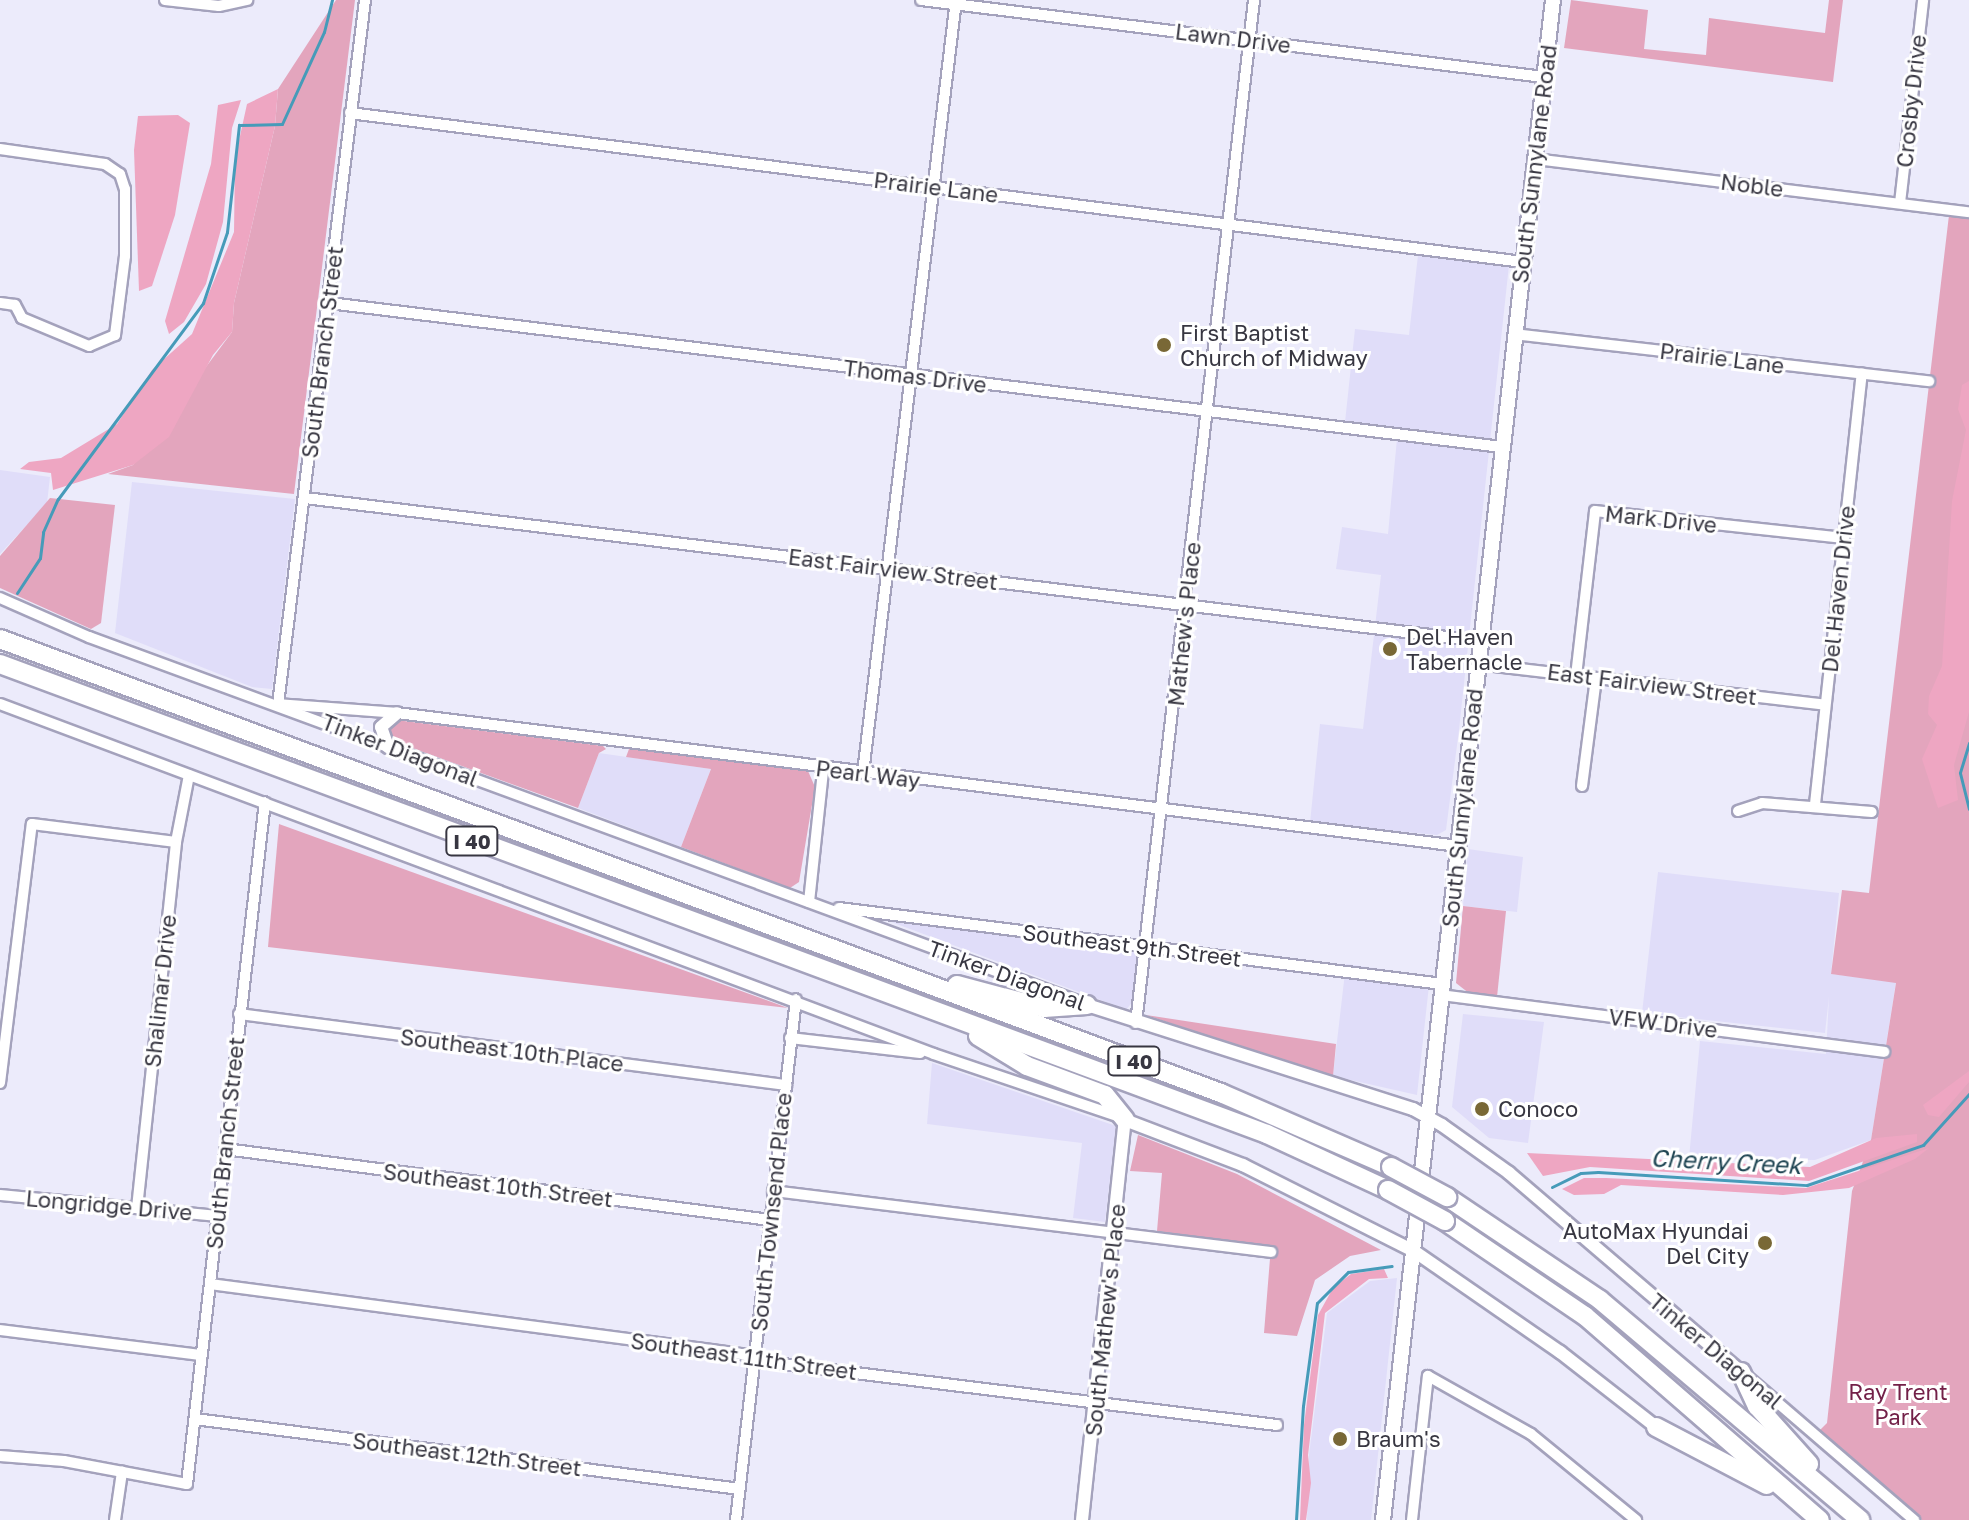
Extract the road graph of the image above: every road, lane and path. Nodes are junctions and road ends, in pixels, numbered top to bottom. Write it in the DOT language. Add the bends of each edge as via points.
graph roads {
  1 [pos="165,0"];
  2 [pos="247,0"];
  3 [pos="365,0"];
  4 [pos="921,0"];
  5 [pos="1254,0"];
  6 [pos="1553,0"];
  7 [pos="1923,0"];
  8 [pos="956,2"];
  9 [pos="1250,41"];
  10 [pos="1544,77"];
  11 [pos="350,113"];
  12 [pos="0,149"];
  13 [pos="1535,159"];
  14 [pos="934,187"];
  15 [pos="1900,203"];
  16 [pos="1969,212"];
  17 [pos="1231,225"];
  18 [pos="1523,262"];
  19 [pos="0,303"];
  20 [pos="329,303"];
  21 [pos="1514,334"];
  22 [pos="1862,374"];
  23 [pos="912,376"];
  24 [pos="1929,381"];
  25 [pos="1208,414"];
  26 [pos="1502,447"];
  27 [pos="305,498"];
  28 [pos="1844,538"];
  29 [pos="887,568"];
  30 [pos="0,598"];
  31 [pos="1186,605"];
  32 [pos="0,639"];
  33 [pos="1480,641"];
  34 [pos="0,664"];
  35 [pos="1478,664"];
  36 [pos="1576,676"];
  37 [pos="1596,678"];
  38 [pos="0,704"];
  39 [pos="278,704"];
  40 [pos="1825,705"];
  41 [pos="397,713"];
  42 [pos="388,747"];
  43 [pos="823,770"];
  44 [pos="863,773"];
  45 [pos="189,775"];
  46 [pos="1582,786"];
  47 [pos="265,802"];
  48 [pos="1815,804"];
  49 [pos="1163,810"];
  50 [pos="1738,811"];
  51 [pos="1872,812"];
  52 [pos="176,842"];
  53 [pos="1458,846"];
  54 [pos="809,902"];
  55 [pos="822,906"];
  56 [pos="1148,947"];
  57 [pos="872,965"];
  58 [pos="1442,989"];
  59 [pos="796,999"];
  60 [pos="1087,1005"];
  61 [pos="239,1014"];
  62 [pos="945,1016"];
  63 [pos="1136,1023"];
  64 [pos="790,1038"];
  65 [pos="1884,1052"];
  66 [pos="934,1054"];
  67 [pos="0,1083"];
  68 [pos="786,1085"];
  69 [pos="1428,1117"];
  70 [pos="1125,1120"];
  71 [pos="225,1149"];
  72 [pos="773,1191"];
  73 [pos="0,1195"];
  74 [pos="137,1208"];
  75 [pos="218,1216"];
  76 [pos="770,1220"];
  77 [pos="1115,1232"];
  78 [pos="1414,1251"];
  79 [pos="1271,1252"];
  80 [pos="210,1284"];
  81 [pos="0,1330"];
  82 [pos="201,1355"];
  83 [pos="755,1358"];
  84 [pos="1741,1372"];
  85 [pos="1096,1401"];
  86 [pos="195,1419"];
  87 [pos="1277,1425"];
  88 [pos="1656,1427"];
  89 [pos="0,1456"];
  90 [pos="122,1472"];
  91 [pos="740,1489"];
  92 [pos="1804,1506"];
  93 [pos="115,1520"];
  94 [pos="736,1520"];
  95 [pos="1082,1520"];
  96 [pos="1384,1520"];
  97 [pos="1412,1520"];
  98 [pos="1636,1520"];
  99 [pos="1820,1520"];
  100 [pos="1860,1520"];
  101 [pos="1914,1520"];
  1 -- 2 [label="street" via="230,6"];
  3 -- 11 [label="street, South Branch Street"];
  4 -- 8 [label="street, Lawn Drive"];
  5 -- 9 [label="street"];
  6 -- 10 [label="main road, South Sunnylane Road"];
  7 -- 15 [label="street, Crosby Drive"];
  8 -- 9 [label="street, Lawn Drive"];
  8 -- 14 [label="street"];
  9 -- 10 [label="street, Lawn Drive"];
  9 -- 17 [label="street"];
  10 -- 13 [label="main road, South Sunnylane Road"];
  11 -- 14 [label="street, Prairie Lane"];
  11 -- 20 [label="street, South Branch Street"];
  12 -- 19 [label="street" via="90,160 120,174 125,189 125,256 115,335 89,346 22,318 15,305"];
  13 -- 15 [label="street, Noble"];
  13 -- 18 [label="main road, South Sunnylane Road"];
  14 -- 17 [label="street, Prairie Lane"];
  14 -- 23 [label="street"];
  15 -- 16 [label="street, Noble"];
  17 -- 18 [label="street, Prairie Lane"];
  17 -- 25 [label="street, Mathew's Place"];
  18 -- 21 [label="main road, South Sunnylane Road"];
  20 -- 23 [label="street, Thomas Drive"];
  20 -- 27 [label="street, South Branch Street"];
  21 -- 22 [label="street, Prairie Lane"];
  21 -- 26 [label="main road, South Sunnylane Road"];
  22 -- 24 [label="street, Prairie Lane"];
  22 -- 28 [label="street, Del Haven Drive"];
  23 -- 25 [label="street, Thomas Drive"];
  23 -- 29 [label="street"];
  25 -- 26 [label="street, Thomas Drive"];
  25 -- 31 [label="street, Mathew's Place"];
  26 -- 33 [label="main road, South Sunnylane Road"];
  27 -- 29 [label="street, East Fairview Street"];
  27 -- 39 [label="street, South Branch Street"];
  28 -- 36 [label="street, Mark Drive" via="1595,511"];
  28 -- 40 [label="street, Del Haven Drive"];
  29 -- 31 [label="street, East Fairview Street"];
  29 -- 44 [label="street"];
  30 -- 39 [label="street, Tinker Diagonal" via="89,637"];
  31 -- 33 [label="street, East Fairview Street"];
  31 -- 49 [label="street, Mathew's Place"];
  32 -- 57 [label="highway, Tinker Diagonal / I 40"];
  33 -- 35 [label="main road, South Sunnylane Road"];
  34 -- 62 [label="highway, I 40"];
  35 -- 36 [label="street, East Fairview Street"];
  35 -- 53 [label="main road, South Sunnylane Road"];
  36 -- 37 [label="street, East Fairview Street"];
  37 -- 40 [label="street, East Fairview Street"];
  37 -- 46 [label="street"];
  38 -- 45 [label="street"];
  39 -- 41 [label="street, Pearl Way"];
  39 -- 42 [label="street, Tinker Diagonal"];
  40 -- 48 [label="street, Del Haven Drive"];
  41 -- 42 [label="street" via="381,727"];
  41 -- 43 [label="street, Pearl Way"];
  42 -- 54 [label="street, Tinker Diagonal"];
  43 -- 44 [label="street, Pearl Way"];
  43 -- 54 [label="street"];
  44 -- 49 [label="street, Pearl Way"];
  45 -- 47 [label="street"];
  45 -- 52 [label="street, Shalimar Drive"];
  47 -- 59 [label="street"];
  47 -- 61 [label="street, South Branch Street"];
  48 -- 50 [label="street" via="1762,803"];
  48 -- 51 [label="street"];
  49 -- 53 [label="street, Pearl Way"];
  49 -- 56 [label="street, Mathew's Place"];
  52 -- 67 [label="street" via="32,824"];
  52 -- 74 [label="street, Shalimar Drive"];
  53 -- 58 [label="main road, South Sunnylane Road"];
  54 -- 55 [label="street, Tinker Diagonal"];
  55 -- 56 [label="street, Southeast 9th Street"];
  55 -- 60 [label="street, Tinker Diagonal"];
  56 -- 58 [label="street, Southeast 9th Street"];
  56 -- 63 [label="street, Mathew's Place"];
  57 -- 60 [label="highway" via="1044,1008"];
  57 -- 100 [label="highway, Tinker Diagonal / I 40, bridge" via="1258,1107 1447,1197 1600,1300"];
  58 -- 65 [label="street, VFW Drive"];
  58 -- 69 [label="main road, South Sunnylane Road"];
  59 -- 64 [label="street, South Townsend Place"];
  59 -- 66 [label="street"];
  60 -- 63 [label="street, Tinker Diagonal"];
  61 -- 68 [label="street, Southeast 10th Place"];
  61 -- 71 [label="street, South Branch Street"];
  62 -- 70 [label="highway" via="1027,1066 1105,1095"];
  62 -- 92 [label="highway, I 40, bridge" via="1267,1134 1445,1221 1585,1316"];
  63 -- 69 [label="street, Tinker Diagonal"];
  64 -- 66 [label="street"];
  64 -- 68 [label="street, South Townsend Place"];
  66 -- 70 [label="street"];
  68 -- 72 [label="street, South Townsend Place"];
  69 -- 78 [label="main road, South Sunnylane Road"];
  69 -- 84 [label="street, Tinker Diagonal" via="1509,1173"];
  70 -- 77 [label="street, South Mathew's Place"];
  70 -- 78 [label="street" via="1243,1165"];
  71 -- 75 [label="street, South Branch Street"];
  71 -- 76 [label="street, Southeast 10th Street"];
  72 -- 76 [label="street, South Townsend Place"];
  72 -- 77 [label="street"];
  73 -- 74 [label="street, Longridge Drive"];
  74 -- 75 [label="street, Longridge Drive"];
  75 -- 80 [label="street, South Branch Street"];
  76 -- 83 [label="street, South Townsend Place"];
  77 -- 79 [label="street"];
  77 -- 85 [label="street, South Mathew's Place"];
  78 -- 88 [label="street" via="1560,1352"];
  78 -- 96 [label="main road, South Sunnylane Road"];
  80 -- 82 [label="street, South Branch Street"];
  80 -- 83 [label="street, Southeast 11th Street"];
  81 -- 82 [label="street"];
  82 -- 86 [label="street, South Branch Street"];
  83 -- 85 [label="street, Southeast 11th Street"];
  83 -- 91 [label="street, South Townsend Place"];
  84 -- 100 [label="highway" via="1760,1410"];
  84 -- 101 [label="street, Tinker Diagonal"];
  85 -- 87 [label="street, Southeast 11th Street"];
  85 -- 95 [label="street, South Mathew's Place"];
  86 -- 90 [label="street, South Branch Street" via="187,1484"];
  86 -- 91 [label="street, Southeast 12th Street"];
  88 -- 92 [label="highway"];
  89 -- 90 [label="street"];
  90 -- 93 [label="street"];
  91 -- 94 [label="street, South Townsend Place"];
  92 -- 99 [label="highway, I 40"];
  97 -- 98 [label="street" via="1428,1376 1531,1434"];
}
